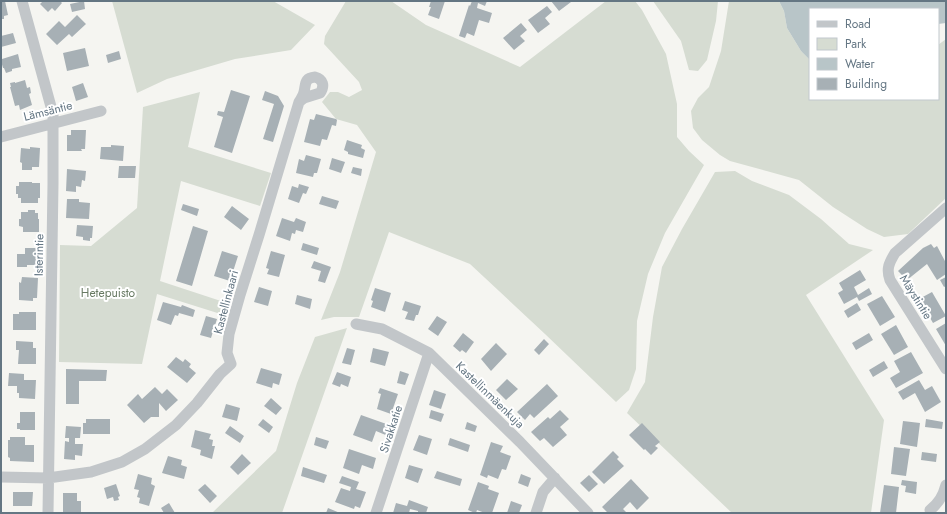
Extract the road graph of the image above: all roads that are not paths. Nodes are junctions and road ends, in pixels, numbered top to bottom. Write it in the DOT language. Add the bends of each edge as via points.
graph roads {
  1 [pos="22,1"];
  2 [pos="300,102"];
  3 [pos="101,111"];
  4 [pos="53,124"];
  5 [pos="1,137"];
  6 [pos="946,208"];
  7 [pos="356,324"];
  8 [pos="429,354"];
  9 [pos="946,369"];
  10 [pos="1,477"];
  11 [pos="48,478"];
  12 [pos="554,478"];
  13 [pos="946,485"];
  14 [pos="930,510"];
  15 [pos="48,513"];
  16 [pos="376,513"];
  17 [pos="536,513"];
  18 [pos="588,513"];
  1 -- 4 [label="street, Isterintie" via="53,114"];
  2 -- 11 [label="street, Kastellinkaari" via="229,334 227,353 231,364 176,425 146,449 122,462 91,472"];
  3 -- 4 [label="street, Lämsäntie"];
  4 -- 5 [label="street, Lämsäntie"];
  4 -- 11 [label="street, Isterintie"];
  6 -- 9 [label="street, Mäystintie" via="895,253 888,269 890,280"];
  7 -- 8 [label="street, Kastellinmäenkuja" via="382,329"];
  8 -- 12 [label="street, Kastellinmäenkuja"];
  8 -- 16 [label="street, Sivakkatie"];
  10 -- 11 [label="street"];
  11 -- 15 [label="street, Isterintie"];
  12 -- 17 [label="street" via="543,492"];
  12 -- 18 [label="street, Kastellinmäenkuja"];
  13 -- 14 [label="street" via="938,504"];
}
